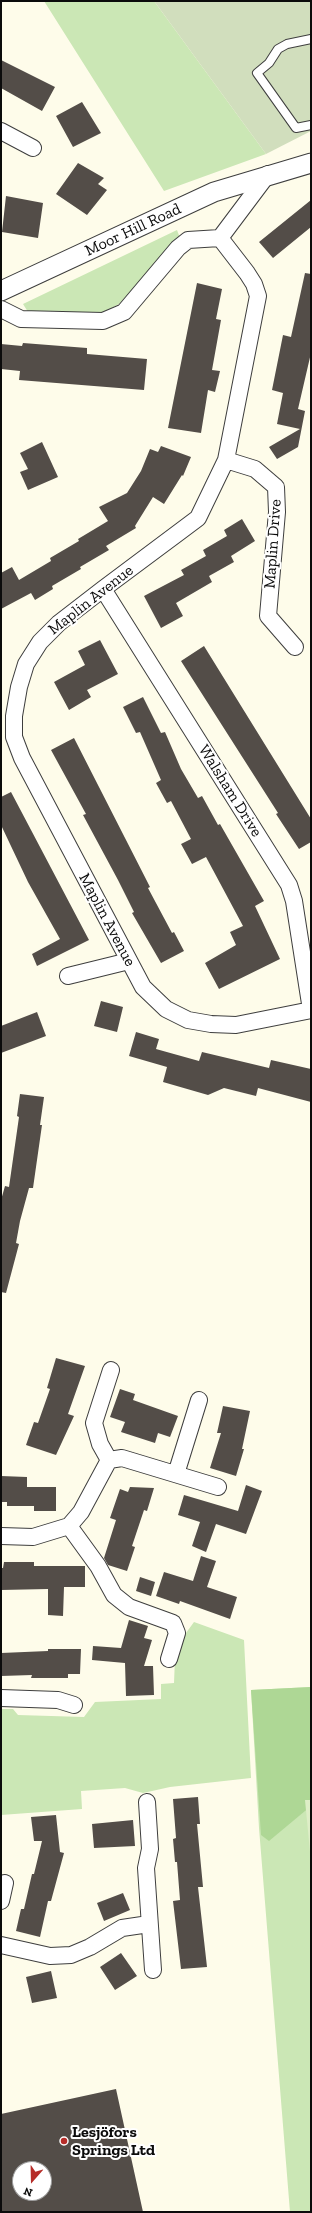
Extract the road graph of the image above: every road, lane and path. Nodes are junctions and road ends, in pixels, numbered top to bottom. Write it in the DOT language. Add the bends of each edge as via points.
graph roads {
  1 [pos="311,39"];
  2 [pos="311,125"];
  3 [pos="1,131"];
  4 [pos="33,148"];
  5 [pos="311,163"];
  6 [pos="268,174"];
  7 [pos="220,238"];
  8 [pos="1,291"];
  9 [pos="1,308"];
  10 [pos="226,460"];
  11 [pos="103,589"];
  12 [pos="295,647"];
  13 [pos="129,962"];
  14 [pos="68,976"];
  15 [pos="311,1010"];
  16 [pos="111,1370"];
  17 [pos="199,1400"];
  18 [pos="109,1460"];
  19 [pos="176,1474"];
  20 [pos="218,1487"];
  21 [pos="68,1526"];
  22 [pos="1,1536"];
  23 [pos="169,1659"];
  24 [pos="1,1698"];
  25 [pos="74,1705"];
  26 [pos="147,1802"];
  27 [pos="5,1883"];
  28 [pos="1,1901"];
  29 [pos="149,1924"];
  30 [pos="1,1945"];
  31 [pos="153,1970"];
  1 -- 2 [label="lane" via="287,44 278,49 269,63 257,73 296,128"];
  3 -- 4 [label="street"];
  5 -- 6 [label="street, Moor Hill Road"];
  6 -- 7 [label="street"];
  6 -- 8 [label="street, Moor Hill Road" via="214,192"];
  7 -- 9 [label="street, Moor Hill Road" via="188,240 178,248 124,312 103,321 21,319"];
  7 -- 10 [label="street, Maplin Avenue" via="247,273 258,296"];
  10 -- 11 [label="street, Maplin Avenue" via="198,518"];
  10 -- 12 [label="street, Maplin Drive" via="255,469 276,486 277,512 268,616"];
  11 -- 13 [label="street, Maplin Avenue" via="59,623 40,642 26,664 14,716 14,737 22,758"];
  11 -- 15 [label="street, Walsham Drive" via="289,885 294,901"];
  13 -- 14 [label="street"];
  13 -- 15 [label="street, Maplin Avenue" via="143,988 166,1009 188,1020 236,1025"];
  16 -- 18 [label="street" via="94,1423 100,1444"];
  17 -- 19 [label="street"];
  18 -- 19 [label="street" via="122,1458"];
  18 -- 21 [label="street" via="81,1512"];
  19 -- 20 [label="street"];
  21 -- 22 [label="street" via="33,1537"];
  21 -- 23 [label="street" via="98,1566 114,1595 129,1606 173,1623 177,1633"];
  24 -- 25 [label="street" via="58,1700"];
  26 -- 29 [label="street" via="150,1849 146,1868"];
  27 -- 28 [label="street"];
  29 -- 30 [label="street" via="122,1928 71,1955 50,1956"];
  29 -- 31 [label="street"];
}
